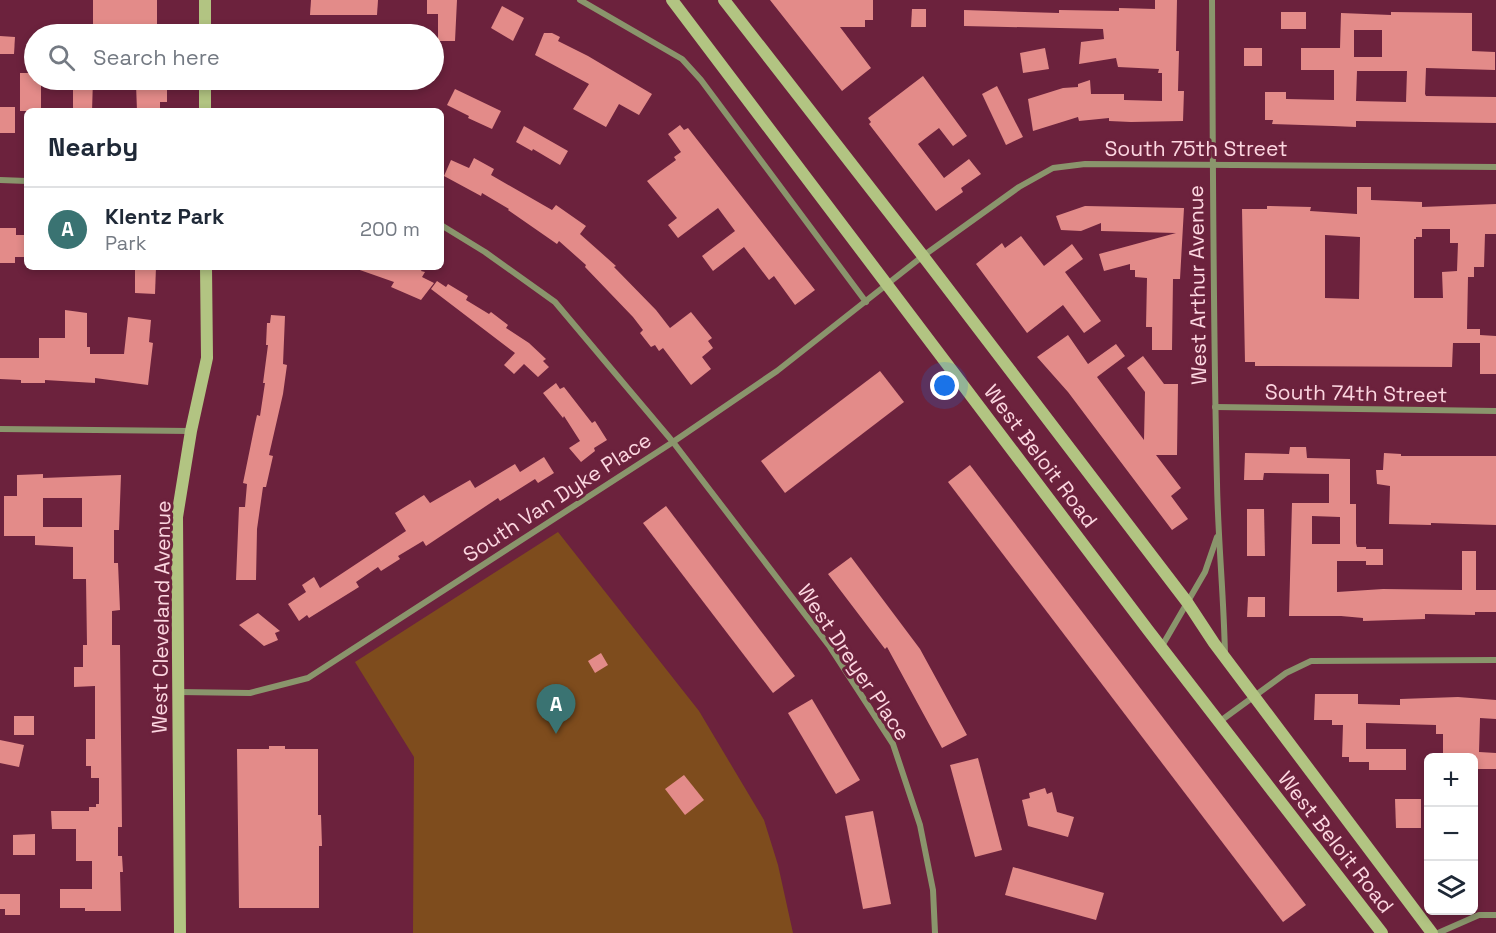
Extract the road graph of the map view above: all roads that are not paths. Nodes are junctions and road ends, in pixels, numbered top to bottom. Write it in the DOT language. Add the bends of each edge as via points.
graph roads {
  1 [pos="205,0"];
  2 [pos="580,0"];
  3 [pos="1212,0"];
  4 [pos="672,1"];
  5 [pos="726,2"];
  6 [pos="205,24"];
  7 [pos="205,90"];
  8 [pos="205,108"];
  9 [pos="1212,164"];
  10 [pos="1496,167"];
  11 [pos="0,180"];
  12 [pos="24,181"];
  13 [pos="444,227"];
  14 [pos="923,256"];
  15 [pos="206,270"];
  16 [pos="888,285"];
  17 [pos="866,302"];
  18 [pos="1215,407"];
  19 [pos="1496,411"];
  20 [pos="0,429"];
  21 [pos="191,431"];
  22 [pos="674,442"];
  23 [pos="1218,533"];
  24 [pos="1187,602"];
  25 [pos="1162,646"];
  26 [pos="1226,657"];
  27 [pos="1496,660"];
  28 [pos="178,692"];
  29 [pos="1254,695"];
  30 [pos="1219,722"];
  31 [pos="1496,915"];
  32 [pos="180,933"];
  33 [pos="935,933"];
  34 [pos="1382,933"];
  35 [pos="1432,933"];
  36 [pos="1438,933"];
  1 -- 6 [label="main road"];
  2 -- 17 [label="street" via="682,59"];
  3 -- 9 [label="street, West Arthur Avenue"];
  4 -- 16 [label="main road, West Beloit Road"];
  5 -- 14 [label="main road, West Beloit Road"];
  7 -- 8 [label="main road"];
  9 -- 10 [label="street, South 75th Street"];
  9 -- 14 [label="street, South 75th Street" via="1085,164 1053,168 1018,187"];
  9 -- 18 [label="street, West Arthur Avenue"];
  11 -- 12 [label="street"];
  13 -- 22 [label="street" via="555,303"];
  14 -- 16 [label="street, South Van Dyke Place"];
  14 -- 24 [label="main road, West Beloit Road"];
  15 -- 21 [label="main road, West Cleveland Avenue" via="207,358"];
  16 -- 17 [label="street, South Van Dyke Place"];
  16 -- 25 [label="main road, West Beloit Road"];
  17 -- 22 [label="street, South Van Dyke Place" via="777,371"];
  18 -- 19 [label="street, South 74th Street"];
  18 -- 23 [label="street, West Arthur Avenue"];
  20 -- 21 [label="street"];
  21 -- 28 [label="main road, West Cleveland Avenue" via="177,517"];
  22 -- 28 [label="street, South Van Dyke Place" via="308,678 250,693"];
  22 -- 33 [label="street, West Dreyer Place" via="830,647 893,744 920,825 933,890"];
  23 -- 24 [label="street, West Arthur Avenue" via="1204,572"];
  23 -- 26 [label="street, West Arthur Avenue"];
  24 -- 25 [label="street, West Arthur Avenue"];
  24 -- 26 [label="main road, West Beloit Road"];
  25 -- 30 [label="main road, West Beloit Road"];
  26 -- 29 [label="main road, West Beloit Road"];
  27 -- 29 [label="street" via="1311,661"];
  28 -- 32 [label="main road, West Cleveland Avenue"];
  29 -- 30 [label="street"];
  29 -- 35 [label="main road, West Beloit Road"];
  30 -- 34 [label="main road, West Beloit Road"];
  31 -- 36 [label="street" via="1479,915"];
}
